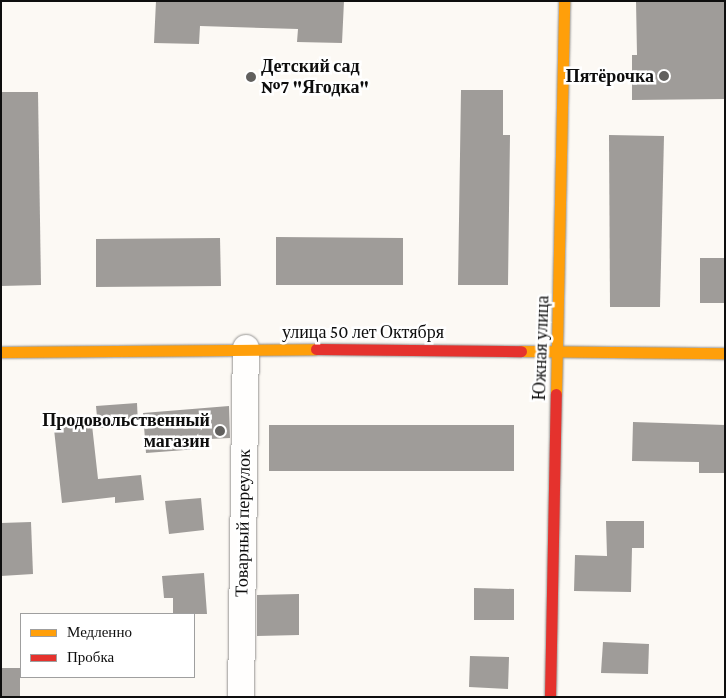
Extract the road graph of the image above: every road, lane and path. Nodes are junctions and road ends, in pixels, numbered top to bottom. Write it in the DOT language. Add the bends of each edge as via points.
graph roads {
  1 [pos="564,1"];
  2 [pos="246,348"];
  3 [pos="1,352"];
  4 [pos="559,352"];
  5 [pos="725,353"];
  6 [pos="241,697"];
  7 [pos="550,697"];
  1 -- 4 [label="main road, Южная улица"];
  2 -- 3 [label="main road, улица 50 лет Октября"];
  2 -- 4 [label="main road, улица 50 лет Октября"];
  2 -- 6 [label="street, Товарный переулок"];
  4 -- 5 [label="main road, улица 50 лет Октября"];
  4 -- 7 [label="main road, Южная улица" via="552,507"];
}
